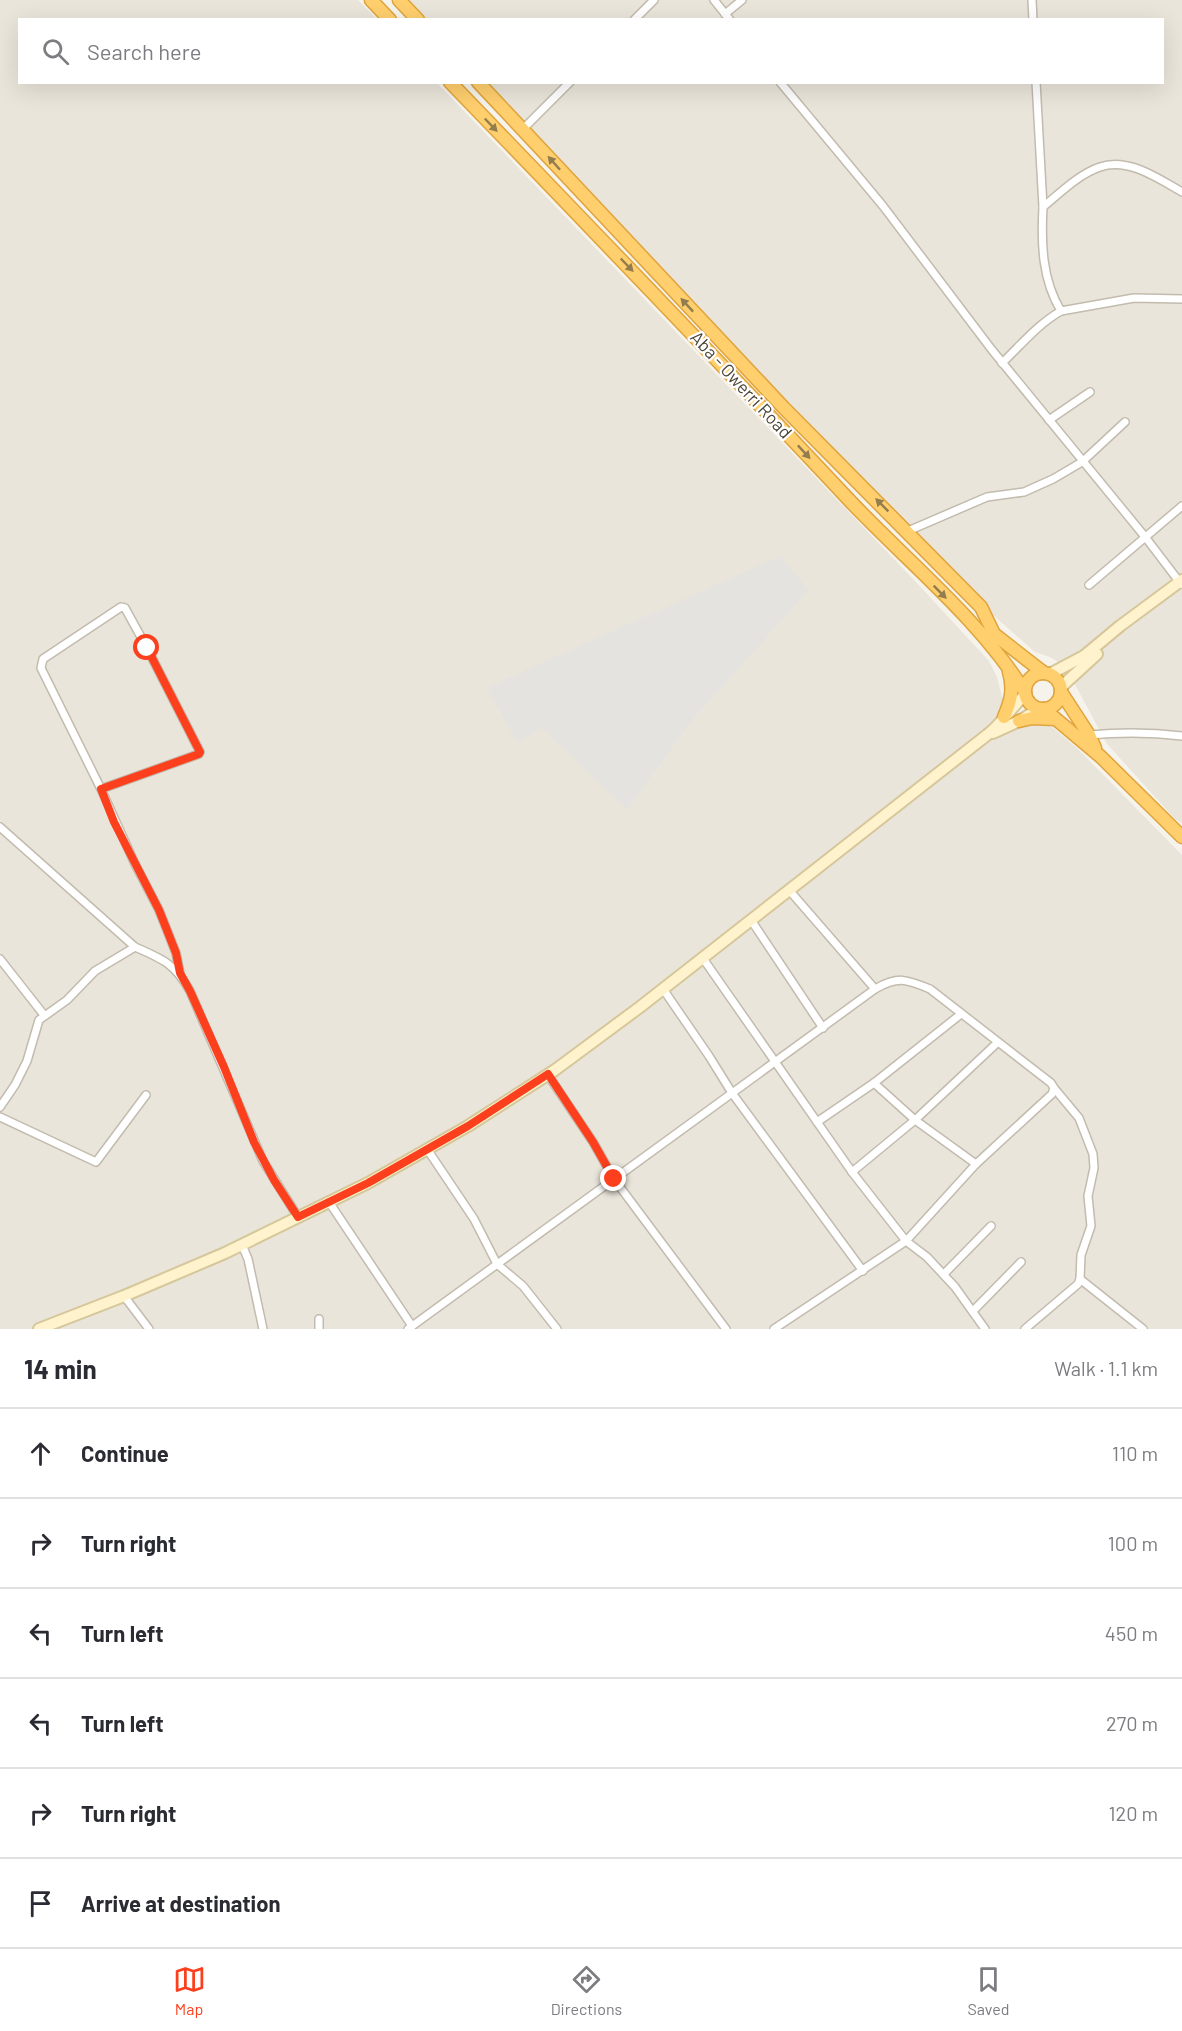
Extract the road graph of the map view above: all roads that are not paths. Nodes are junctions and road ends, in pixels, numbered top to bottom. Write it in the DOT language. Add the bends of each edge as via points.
graph roads {
  1 [pos="371,0"];
  2 [pos="399,0"];
  3 [pos="654,0"];
  4 [pos="714,0"];
  5 [pos="742,0"];
  6 [pos="1032,0"];
  7 [pos="728,17"];
  8 [pos="388,18"];
  9 [pos="416,18"];
  10 [pos="636,18"];
  11 [pos="1033,18"];
  12 [pos="452,84"];
  13 [pos="480,84"];
  14 [pos="568,84"];
  15 [pos="782,84"];
  16 [pos="1036,84"];
  17 [pos="523,129"];
  18 [pos="1182,192"];
  19 [pos="1043,207"];
  20 [pos="665,282"];
  21 [pos="652,291"];
  22 [pos="1182,299"];
  23 [pos="1061,311"];
  24 [pos="1002,363"];
  25 [pos="1090,392"];
  26 [pos="1049,420"];
  27 [pos="1125,422"];
  28 [pos="1082,462"];
  29 [pos="1182,506"];
  30 [pos="908,531"];
  31 [pos="1146,538"];
  32 [pos="1181,582"];
  33 [pos="1089,585"];
  34 [pos="1120,626"];
  35 [pos="1004,659"];
  36 [pos="1047,674"];
  37 [pos="1061,690"];
  38 [pos="1025,693"];
  39 [pos="1042,709"];
  40 [pos="1004,717"];
  41 [pos="1055,719"];
  42 [pos="1019,721"];
  43 [pos="987,735"];
  44 [pos="1089,735"];
  45 [pos="1182,736"];
  46 [pos="1101,757"];
  47 [pos="101,789"];
  48 [pos="0,827"];
  49 [pos="1182,837"];
  50 [pos="789,890"];
  51 [pos="751,920"];
  52 [pos="135,947"];
  53 [pos="702,957"];
  54 [pos="0,959"];
  55 [pos="180,973"];
  56 [pos="663,989"];
  57 [pos="875,989"];
  58 [pos="961,1014"];
  59 [pos="44,1015"];
  60 [pos="823,1028"];
  61 [pos="997,1043"];
  62 [pos="775,1062"];
  63 [pos="548,1074"];
  64 [pos="874,1083"];
  65 [pos="1054,1088"];
  66 [pos="732,1093"];
  67 [pos="146,1095"];
  68 [pos="0,1107"];
  69 [pos="0,1117"];
  70 [pos="915,1120"];
  71 [pos="817,1122"];
  72 [pos="427,1149"];
  73 [pos="976,1164"];
  74 [pos="852,1172"];
  75 [pos="614,1179"];
  76 [pos="329,1202"];
  77 [pos="298,1217"];
  78 [pos="991,1226"];
  79 [pos="906,1241"];
  80 [pos="242,1245"];
  81 [pos="1022,1262"];
  82 [pos="497,1264"];
  83 [pos="862,1271"];
  84 [pos="944,1274"];
  85 [pos="1080,1280"];
  86 [pos="124,1296"];
  87 [pos="973,1311"];
  88 [pos="319,1319"];
  89 [pos="410,1327"];
  90 [pos="39,1329"];
  91 [pos="149,1329"];
  92 [pos="263,1329"];
  93 [pos="319,1329"];
  94 [pos="557,1329"];
  95 [pos="726,1329"];
  96 [pos="774,1329"];
  97 [pos="985,1329"];
  98 [pos="1024,1329"];
  99 [pos="1143,1329"];
  1 -- 8 [label="highway"];
  2 -- 9 [label="highway"];
  3 -- 10 [label="street"];
  4 -- 7 [label="street"];
  5 -- 7 [label="street"];
  6 -- 11 [label="street"];
  12 -- 21 [label="highway, Aba - Owerri Road, one-way"];
  13 -- 17 [label="highway, Aba - Owerri Road"];
  14 -- 17 [label="street"];
  15 -- 24 [label="street" via="883,206"];
  16 -- 19 [label="street"];
  20 -- 17 [label="highway, Aba - Owerri Road, one-way"];
  18 -- 19 [label="street" via="1125,165 1101,166"];
  19 -- 23 [label="street" via="1042,249 1048,283"];
  20 -- 21 [label="highway"];
  30 -- 20 [label="highway, Aba - Owerri Road, one-way"];
  21 -- 35 [label="highway, Aba - Owerri Road, one-way"];
  22 -- 23 [label="street" via="1134,298"];
  23 -- 24 [label="street"];
  24 -- 26 [label="street"];
  25 -- 26 [label="street"];
  26 -- 28 [label="street"];
  27 -- 28 [label="street"];
  28 -- 30 [label="street" via="1024,492 987,497"];
  28 -- 31 [label="street"];
  29 -- 31 [label="street"];
  30 -- 36 [label="highway, Aba - Owerri Road" via="981,607 994,634"];
  31 -- 32 [label="street"];
  31 -- 33 [label="street"];
  32 -- 34 [label="main road"];
  34 -- 36 [label="main road" via="1084,656"];
  34 -- 37 [label="main road" via="1107,645"];
  35 -- 38 [label="highway, Aba - Owerri Road"];
  35 -- 40 [label="highway" via="1012,690"];
  36 -- 37 [label="highway, Aba - Owerri Road" via="1059,682"];
  36 -- 38 [label="highway" via="1033,677"];
  37 -- 39 [label="highway" via="1056,704"];
  37 -- 44 [label="highway, Aba - Owerri Road"];
  38 -- 39 [label="highway, Aba - Owerri Road" via="1030,704"];
  38 -- 40 [label="main road"];
  39 -- 41 [label="highway, Aba - Owerri Road"];
  39 -- 42 [label="main road"];
  40 -- 43 [label="main road"];
  41 -- 42 [label="highway"];
  41 -- 46 [label="highway, Aba - Owerri Road"];
  42 -- 43 [label="main road"];
  43 -- 50 [label="main road"];
  44 -- 45 [label="street" via="1150,732"];
  44 -- 46 [label="highway, Aba - Owerri Road"];
  46 -- 49 [label="highway, Aba - Owerri Road"];
  47 -- 47 [label="street" via="41,664 121,607 147,648 200,752"];
  47 -- 55 [label="street" via="159,910"];
  48 -- 52 [label="street"];
  50 -- 51 [label="main road"];
  50 -- 57 [label="street"];
  51 -- 53 [label="main road"];
  51 -- 60 [label="street"];
  52 -- 55 [label="street"];
  52 -- 59 [label="street" via="95,971 68,1000"];
  53 -- 56 [label="main road"];
  53 -- 62 [label="street"];
  54 -- 59 [label="street"];
  55 -- 77 [label="street" via="263,1161"];
  56 -- 63 [label="main road"];
  56 -- 66 [label="street"];
  57 -- 58 [label="street" via="891,980 914,982 930,989"];
  57 -- 60 [label="street"];
  58 -- 61 [label="street"];
  58 -- 64 [label="street"];
  59 -- 68 [label="street" via="23,1069"];
  60 -- 62 [label="street"];
  61 -- 65 [label="street"];
  61 -- 70 [label="street"];
  62 -- 66 [label="street"];
  62 -- 71 [label="street"];
  63 -- 72 [label="main road"];
  63 -- 75 [label="street"];
  64 -- 70 [label="street"];
  64 -- 71 [label="street"];
  65 -- 73 [label="street"];
  65 -- 85 [label="street" via="1079,1118 1093,1154 1088,1196 1091,1226 1081,1255"];
  66 -- 75 [label="street"];
  66 -- 83 [label="street"];
  67 -- 69 [label="street" via="96,1162"];
  70 -- 73 [label="street"];
  70 -- 74 [label="street"];
  71 -- 74 [label="street"];
  72 -- 76 [label="main road"];
  72 -- 82 [label="street" via="474,1219"];
  73 -- 79 [label="street"];
  74 -- 79 [label="street"];
  75 -- 82 [label="street"];
  75 -- 95 [label="street"];
  76 -- 77 [label="main road"];
  76 -- 89 [label="street"];
  77 -- 80 [label="main road"];
  78 -- 84 [label="street"];
  79 -- 83 [label="street"];
  79 -- 84 [label="street"];
  80 -- 86 [label="main road"];
  80 -- 92 [label="street"];
  81 -- 87 [label="street"];
  82 -- 89 [label="street"];
  82 -- 94 [label="street" via="524,1286"];
  83 -- 96 [label="street"];
  84 -- 87 [label="street"];
  85 -- 98 [label="street"];
  85 -- 99 [label="street"];
  86 -- 90 [label="main road"];
  86 -- 91 [label="street"];
  87 -- 97 [label="street"];
  88 -- 93 [label="street"];
}
